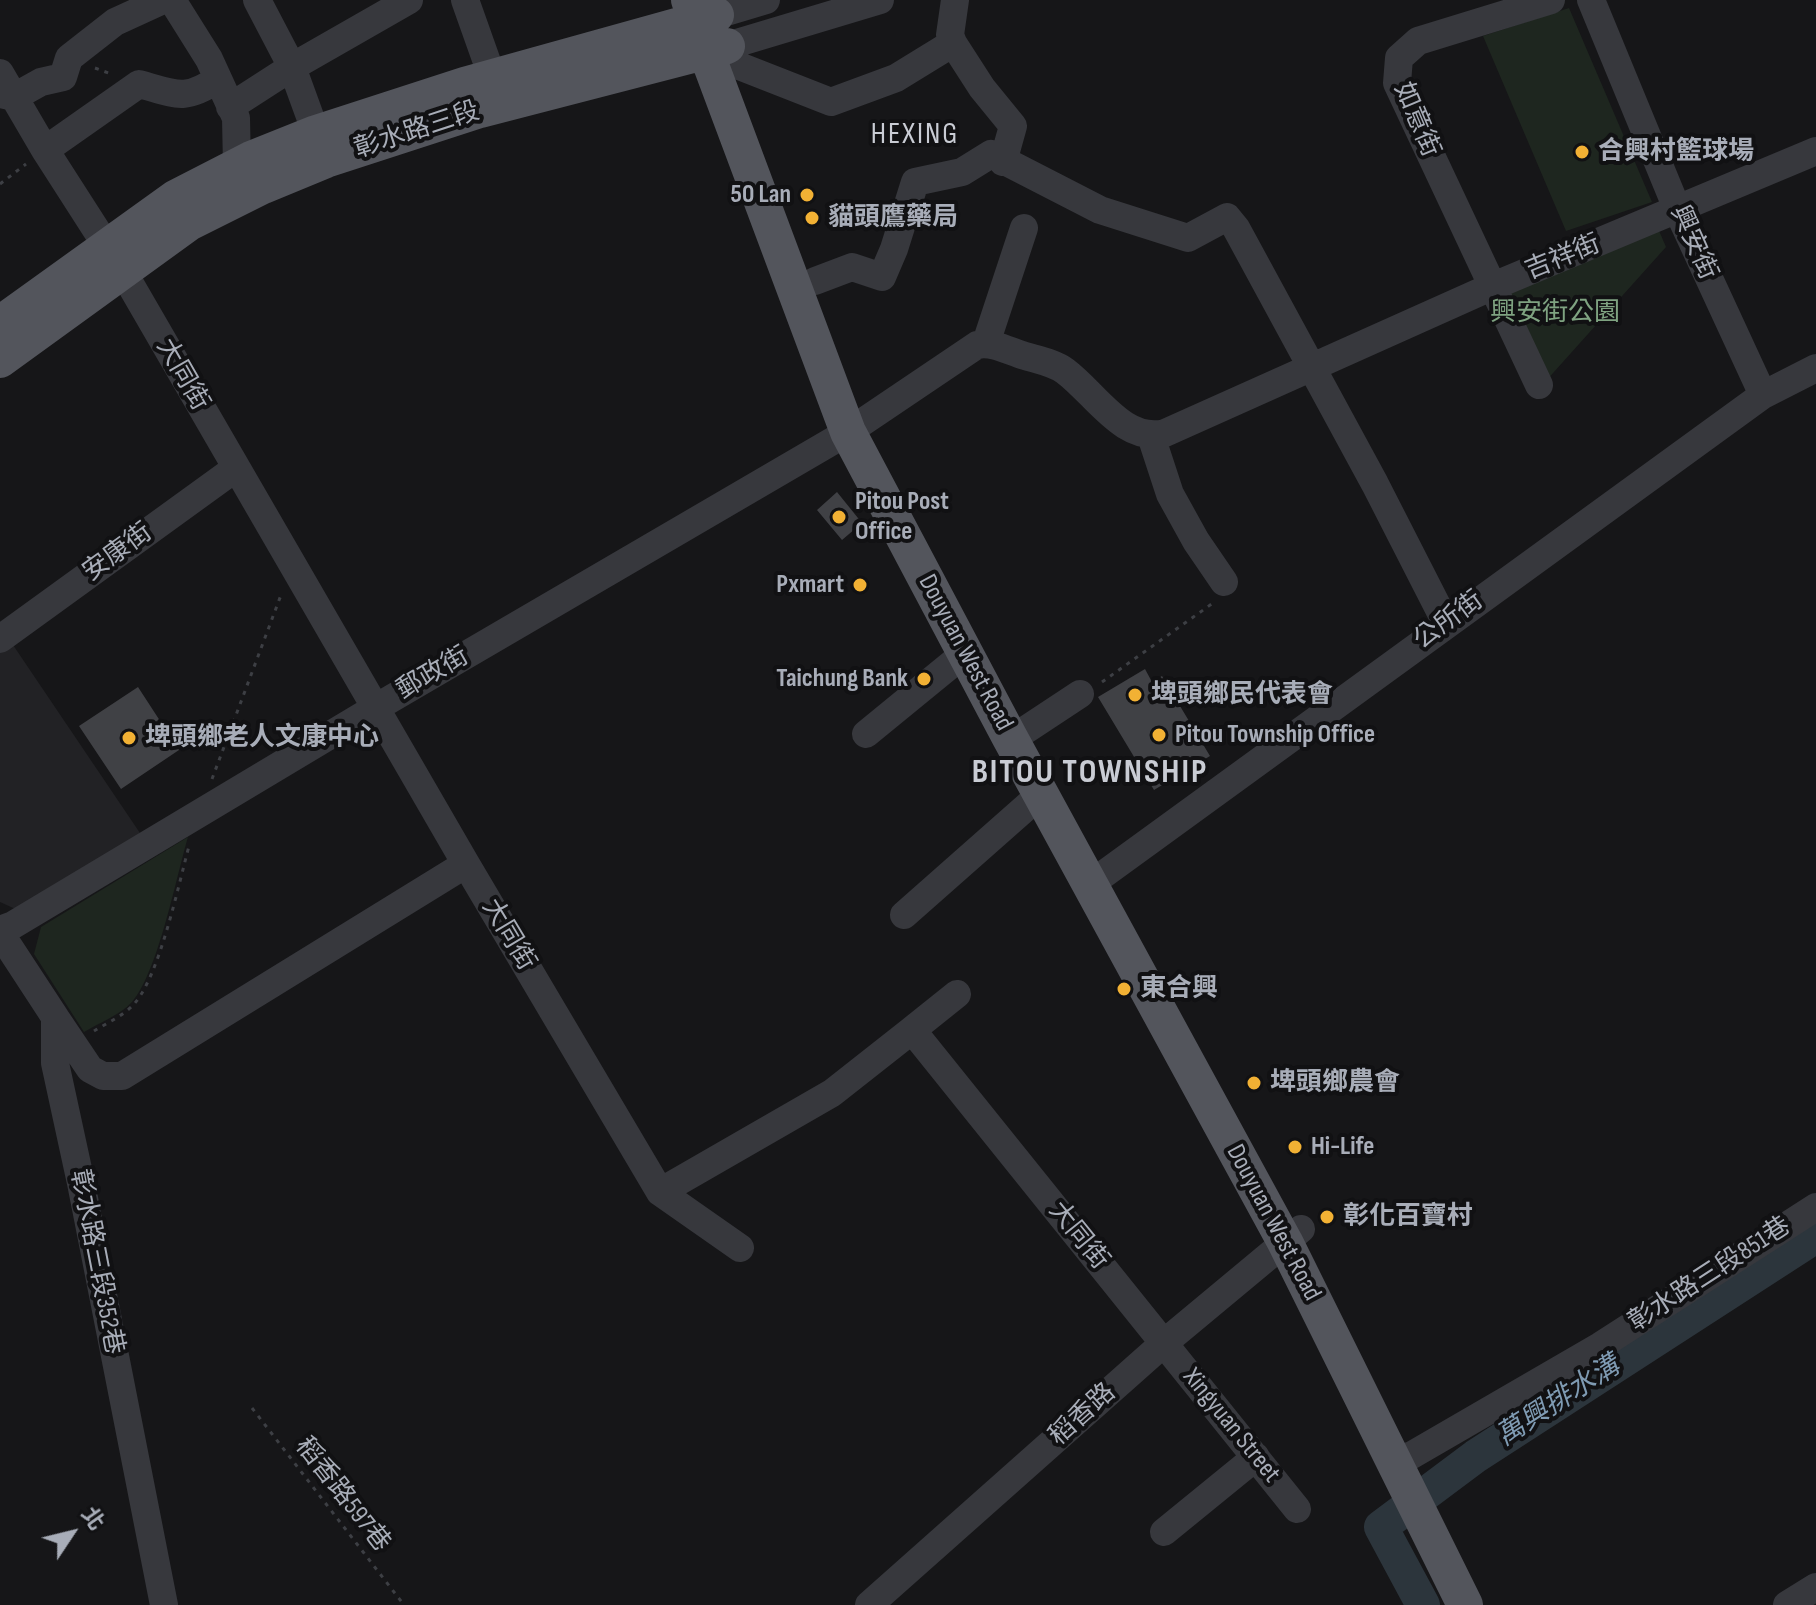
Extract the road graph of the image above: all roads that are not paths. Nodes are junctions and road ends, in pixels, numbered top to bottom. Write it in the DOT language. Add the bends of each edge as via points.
graph roads {
  1 [pos="163,0"];
  2 [pos="172,0"];
  3 [pos="257,0"];
  4 [pos="409,0"];
  5 [pos="465,0"];
  6 [pos="766,0"];
  7 [pos="880,0"];
  8 [pos="955,0"];
  9 [pos="1551,0"];
  10 [pos="1591,0"];
  11 [pos="375,8"];
  12 [pos="711,28"];
  13 [pos="953,43"];
  14 [pos="292,67"];
  15 [pos="218,79"];
  16 [pos="493,79"];
  17 [pos="5,88"];
  18 [pos="230,107"];
  19 [pos="424,113"];
  20 [pos="316,133"];
  21 [pos="45,150"];
  22 [pos="1816,151"];
  23 [pos="1003,162"];
  24 [pos="237,166"];
  25 [pos="1678,211"];
  26 [pos="1024,228"];
  27 [pos="114,258"];
  28 [pos="815,281"];
  29 [pos="1491,287"];
  30 [pos="0,324"];
  31 [pos="986,343"];
  32 [pos="0,360"];
  33 [pos="1310,367"];
  34 [pos="1816,368"];
  35 [pos="1539,385"];
  36 [pos="1763,395"];
  37 [pos="857,425"];
  38 [pos="1151,436"];
  39 [pos="236,468"];
  40 [pos="1224,582"];
  41 [pos="1446,623"];
  42 [pos="0,639"];
  43 [pos="965,653"];
  44 [pos="1080,694"];
  45 [pos="377,707"];
  46 [pos="1018,733"];
  47 [pos="866,734"];
  48 [pos="1041,794"];
  49 [pos="466,864"];
  50 [pos="1097,879"];
  51 [pos="904,915"];
  52 [pos="0,932"];
  53 [pos="957,994"];
  54 [pos="55,1017"];
  55 [pos="912,1030"];
  56 [pos="660,1192"];
  57 [pos="1816,1207"];
  58 [pos="1293,1235"];
  59 [pos="740,1248"];
  60 [pos="1164,1343"];
  61 [pos="1256,1457"];
  62 [pos="1410,1472"];
  63 [pos="1297,1509"];
  64 [pos="1164,1532"];
  65 [pos="1816,1587"];
  66 [pos="164,1605"];
  67 [pos="869,1605"];
  68 [pos="1465,1605"];
  69 [pos="1487,1605"];
  70 [pos="1787,1605"];
  1 -- 17 [label="street" via="115,22 69,58 63,77"];
  2 -- 15 [label="street"];
  3 -- 14 [label="street"];
  4 -- 11 [label="street"];
  5 -- 16 [label="street"];
  6 -- 12 [label="street, 彰水路三段"];
  7 -- 12 [label="street, 彰水路三段"];
  8 -- 13 [label="street"];
  9 -- 29 [label="street, 如意街" via="1418,41 1399,58 1396,71"];
  10 -- 25 [label="street, 興安街"];
  11 -- 14 [label="street"];
  12 -- 13 [label="street" via="831,102 896,78"];
  12 -- 16 [label="main road, 彰水路三段"];
  12 -- 19 [label="main road, 彰水路三段" via="480,110"];
  12 -- 28 [label="main road, Douyuan West Road"];
  12 -- 37 [label="main road, Douyuan West Road"];
  13 -- 23 [label="street" via="1013,126"];
  14 -- 18 [label="street"];
  14 -- 20 [label="street"];
  15 -- 18 [label="street"];
  15 -- 21 [label="street" via="199,92 182,95 139,84"];
  16 -- 19 [label="main road, 彰水路三段"];
  17 -- 21 [label="street, 大同街"];
  18 -- 24 [label="street" via="236,118"];
  19 -- 20 [label="main road, 彰水路三段"];
  19 -- 27 [label="main road, 彰水路三段"];
  20 -- 24 [label="main road, 彰水路三段"];
  21 -- 27 [label="street, 大同街"];
  22 -- 25 [label="street, 吉祥街"];
  23 -- 28 [label="street" via="991,154 962,172 915,182 882,277 852,267"];
  23 -- 33 [label="street" via="1100,210 1188,238 1227,217"];
  24 -- 27 [label="main road, 彰水路三段" via="175,198"];
  25 -- 29 [label="street, 吉祥街"];
  25 -- 36 [label="street, 興安街"];
  26 -- 31 [label="street"];
  27 -- 30 [label="main road, 彰水路三段"];
  27 -- 32 [label="main road, 彰水路三段"];
  27 -- 39 [label="street, 大同街"];
  28 -- 37 [label="main road, Douyuan West Road"];
  29 -- 33 [label="street, 吉祥街"];
  29 -- 35 [label="street"];
  31 -- 37 [label="street, 郵政街"];
  31 -- 38 [label="street" via="1063,369 1130,430"];
  33 -- 38 [label="street, 吉祥街"];
  33 -- 41 [label="street"];
  34 -- 36 [label="street, 公所街"];
  36 -- 41 [label="street, 公所街"];
  37 -- 43 [label="main road, Douyuan West Road"];
  37 -- 45 [label="street, 郵政街"];
  37 -- 46 [label="main road, Douyuan West Road"];
  38 -- 40 [label="street" via="1170,494"];
  39 -- 42 [label="street, 安康街"];
  39 -- 45 [label="street, 大同街"];
  41 -- 50 [label="street, 公所街"];
  43 -- 46 [label="main road, Douyuan West Road"];
  43 -- 47 [label="street"];
  44 -- 46 [label="street"];
  45 -- 49 [label="street, 大同街"];
  45 -- 52 [label="street, 郵政街"];
  46 -- 48 [label="main road, Douyuan West Road"];
  46 -- 50 [label="main road, Douyuan West Road"];
  48 -- 50 [label="main road, Douyuan West Road"];
  48 -- 51 [label="street"];
  49 -- 54 [label="street" via="122,1076 103,1076 90,1069"];
  49 -- 56 [label="street, 大同街"];
  50 -- 58 [label="main road, Douyuan West Road"];
  52 -- 54 [label="street"];
  53 -- 55 [label="street"];
  54 -- 66 [label="street, 彰水路三段352巷" via="55,1063"];
  55 -- 56 [label="street" via="832,1093"];
  55 -- 60 [label="street, 大同街"];
  56 -- 59 [label="street"];
  57 -- 62 [label="street, 彰水路三段851巷"];
  58 -- 60 [label="street, 稻香路"];
  58 -- 62 [label="main road, Douyuan West Road"];
  60 -- 61 [label="street, Xingyuan Street"];
  60 -- 67 [label="street, 稻香路"];
  61 -- 63 [label="street, Xingyuan Street"];
  61 -- 64 [label="street"];
  62 -- 68 [label="main road"];
  62 -- 69 [label="main road"];
  65 -- 70 [label="street"];
}
